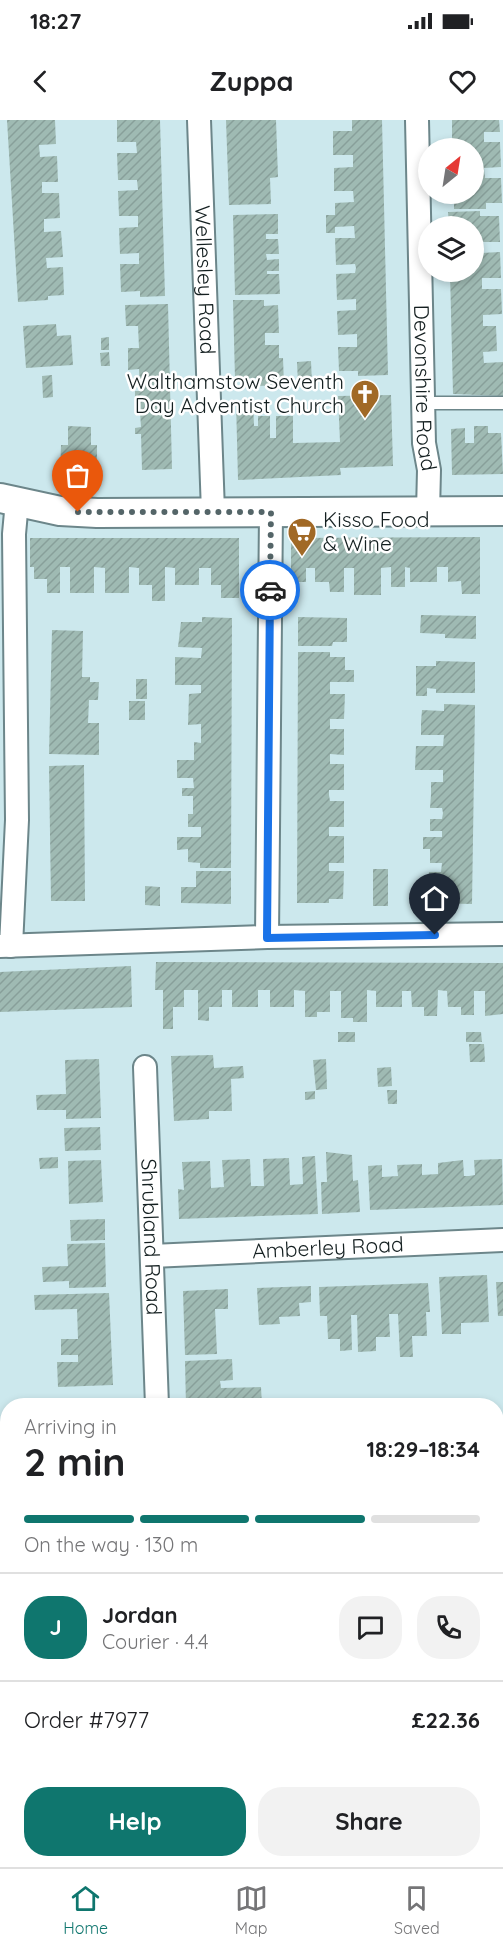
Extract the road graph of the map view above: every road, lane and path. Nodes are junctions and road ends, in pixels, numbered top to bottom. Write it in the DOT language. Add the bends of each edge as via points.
graph roads {
  1 [pos="199,120"];
  2 [pos="417,120"];
  3 [pos="423,403"];
  4 [pos="503,403"];
  5 [pos="8,499"];
  6 [pos="503,511"];
  7 [pos="213,512"];
  8 [pos="271,512"];
  9 [pos="428,512"];
  10 [pos="7,745"];
  11 [pos="503,934"];
  12 [pos="267,938"];
  13 [pos="5,946"];
  14 [pos="145,1067"];
  15 [pos="503,1240"];
  16 [pos="152,1256"];
  17 [pos="157,1398"];
  1 -- 7 [label="street, Wellesley Road"];
  2 -- 3 [label="street, Devonshire Road"];
  3 -- 4 [label="lane"];
  3 -- 9 [label="street, Devonshire Road"];
  5 -- 7 [label="street" via="69,512"];
  5 -- 10 [label="street" via="14,534"];
  6 -- 9 [label="street"];
  7 -- 8 [label="street"];
  8 -- 9 [label="street"];
  8 -- 12 [label="street"];
  10 -- 13 [label="street" via="17,820"];
  11 -- 12 [label="street"];
  12 -- 13 [label="street"];
  14 -- 16 [label="street, Shrubland Road"];
  15 -- 16 [label="street, Amberley Road"];
  16 -- 17 [label="street, Shrubland Road"];
}
